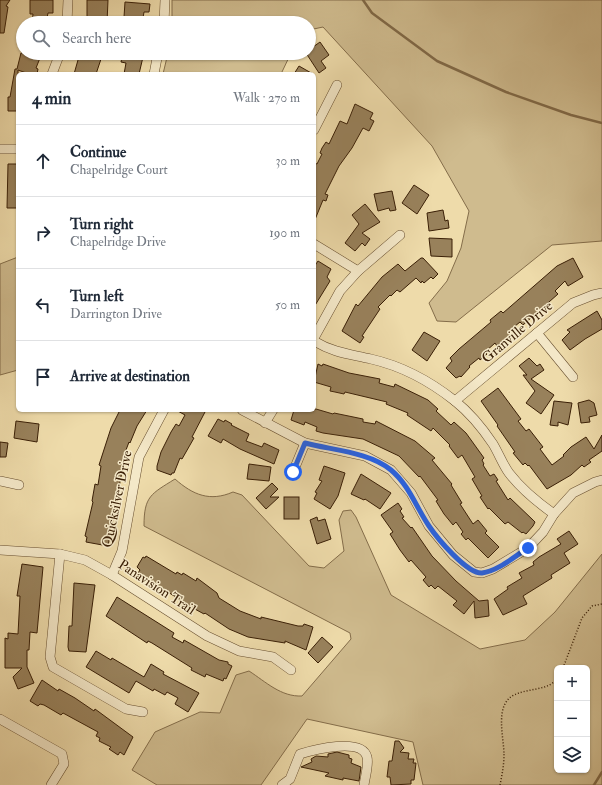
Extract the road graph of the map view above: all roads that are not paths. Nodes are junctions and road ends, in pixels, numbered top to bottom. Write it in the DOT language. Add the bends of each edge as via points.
graph roads {
  1 [pos="68,0"];
  2 [pos="165,0"];
  3 [pos="67,16"];
  4 [pos="164,16"];
  5 [pos="57,60"];
  6 [pos="157,60"];
  7 [pos="53,72"];
  8 [pos="154,72"];
  9 [pos="337,86"];
  10 [pos="316,126"];
  11 [pos="0,149"];
  12 [pos="16,149"];
  13 [pos="400,235"];
  14 [pos="316,245"];
  15 [pos="358,271"];
  16 [pos="602,293"];
  17 [pos="537,333"];
  18 [pos="316,334"];
  19 [pos="316,343"];
  20 [pos="573,377"];
  21 [pos="455,401"];
  22 [pos="163,412"];
  23 [pos="246,412"];
  24 [pos="272,412"];
  25 [pos="265,423"];
  26 [pos="305,443"];
  27 [pos="293,472"];
  28 [pos="602,480"];
  29 [pos="0,481"];
  30 [pos="19,485"];
  31 [pos="554,514"];
  32 [pos="0,550"];
  33 [pos="60,554"];
  34 [pos="112,574"];
  35 [pos="291,670"];
  36 [pos="143,712"];
  37 [pos="0,719"];
  38 [pos="51,785"];
  39 [pos="282,785"];
  40 [pos="364,785"];
  1 -- 3 [label="street"];
  2 -- 4 [label="street"];
  5 -- 7 [label="street"];
  6 -- 8 [label="street"];
  9 -- 10 [label="street"];
  11 -- 12 [label="street"];
  13 -- 15 [label="street"];
  14 -- 15 [label="street"];
  15 -- 18 [label="street" via="340,291"];
  16 -- 17 [label="street, Granville Drive" via="573,304"];
  17 -- 20 [label="street"];
  17 -- 21 [label="street, Granville Drive"];
  19 -- 21 [label="street" via="347,356 398,368 424,380"];
  21 -- 31 [label="street" via="477,422 494,445 508,472 525,492"];
  22 -- 34 [label="street, Quicksilver Drive" via="139,458 122,551"];
  23 -- 25 [label="street"];
  24 -- 25 [label="street"];
  25 -- 26 [label="street"];
  26 -- 27 [label="street"];
  26 -- 31 [label="street" via="365,456 391,470 411,493 429,526 453,555 474,572 482,573 493,569 528,548 543,532"];
  28 -- 31 [label="street" via="573,493"];
  29 -- 30 [label="street"];
  32 -- 33 [label="street, Panavision Trail"];
  33 -- 34 [label="street, Panavision Trail" via="85,560"];
  33 -- 36 [label="street" via="50,657 53,667 126,709"];
  34 -- 35 [label="street, Panavision Trail" via="207,636 238,651 273,657"];
  37 -- 38 [label="street" via="62,754 64,764"];
  39 -- 40 [label="street" via="290,779 300,754 335,745 361,749 364,752 367,758"];
}
